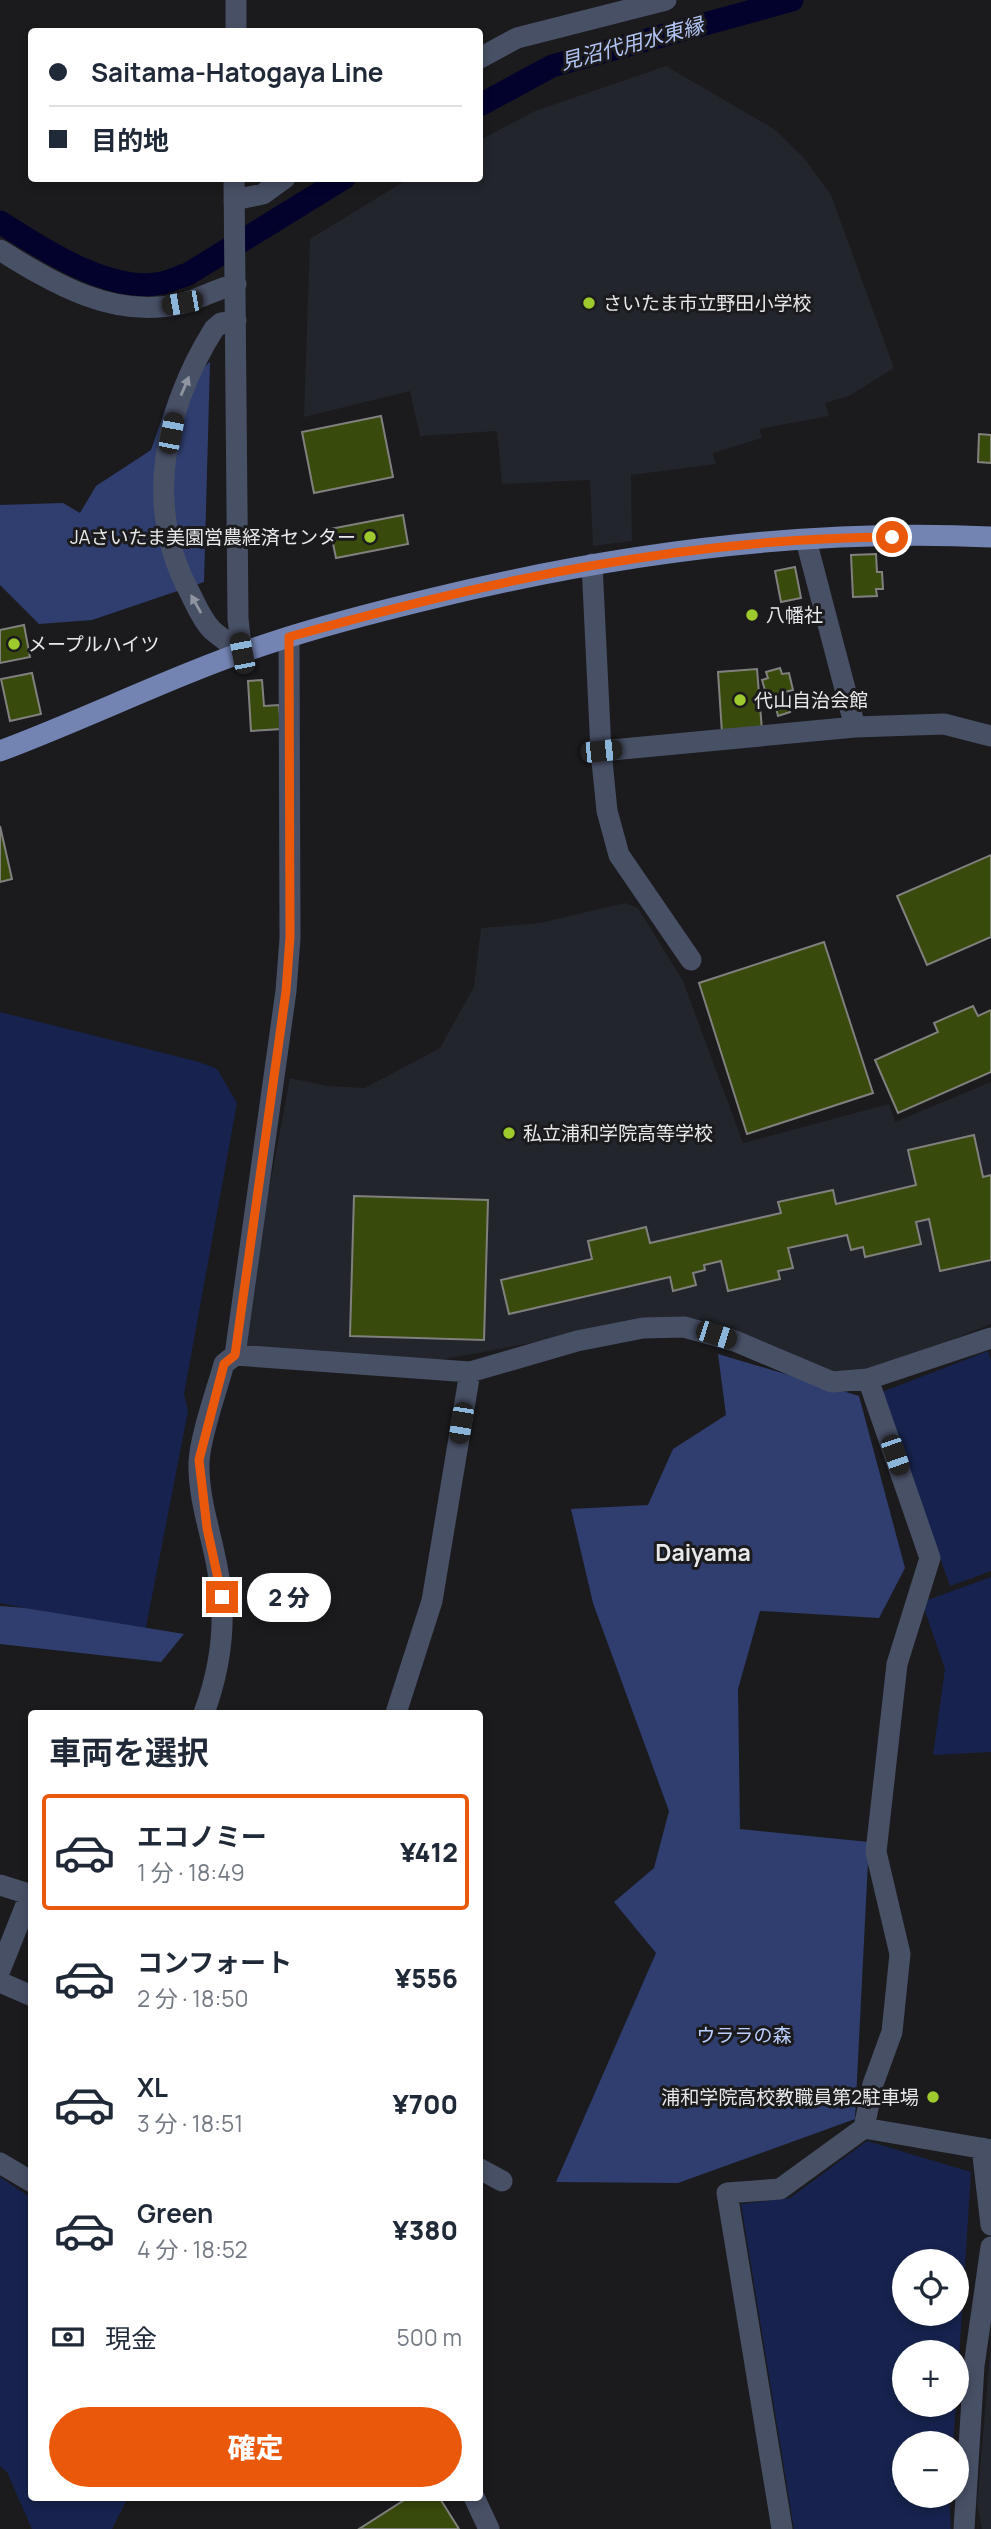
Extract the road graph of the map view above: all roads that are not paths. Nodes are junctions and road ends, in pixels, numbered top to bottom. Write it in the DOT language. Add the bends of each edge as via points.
graph roads {
  1 [pos="236,0"];
  2 [pos="666,0"];
  3 [pos="236,28"];
  4 [pos="483,56"];
  5 [pos="234,182"];
  6 [pos="279,182"];
  7 [pos="234,200"];
  8 [pos="0,250"];
  9 [pos="236,277"];
  10 [pos="236,320"];
  11 [pos="991,537"];
  12 [pos="806,540"];
  13 [pos="592,564"];
  14 [pos="289,637"];
  15 [pos="242,653"];
  16 [pos="855,727"];
  17 [pos="991,736"];
  18 [pos="0,751"];
  19 [pos="601,751"];
  20 [pos="691,960"];
  21 [pos="988,1339"];
  22 [pos="235,1355"];
  23 [pos="470,1372"];
  24 [pos="868,1379"];
  25 [pos="205,1710"];
  26 [pos="397,1710"];
  27 [pos="0,1885"];
  28 [pos="28,1894"];
  29 [pos="28,1902"];
  30 [pos="0,1970"];
  31 [pos="0,1982"];
  32 [pos="28,1994"];
  33 [pos="864,2129"];
  34 [pos="987,2149"];
  35 [pos="0,2163"];
  36 [pos="483,2171"];
  37 [pos="28,2180"];
  38 [pos="502,2181"];
  39 [pos="991,2225"];
  40 [pos="991,2247"];
  41 [pos="476,2501"];
  42 [pos="489,2529"];
  43 [pos="782,2529"];
  44 [pos="964,2529"];
  1 -- 3 [label="street"];
  2 -- 4 [label="street" via="517,38"];
  5 -- 7 [label="street"];
  6 -- 7 [label="street" via="262,194"];
  7 -- 9 [label="street"];
  8 -- 9 [label="street" via="71,289 128,308 182,303"];
  9 -- 10 [label="street"];
  10 -- 15 [label="street" via="237,619"];
  15 -- 10 [label="street, one-way" via="215,632 200,612 176,567 164,521 167,449 182,389 214,329"];
  11 -- 12 [label="main road"];
  12 -- 13 [label="main road"];
  12 -- 16 [label="street"];
  13 -- 14 [label="main road" via="470,589"];
  13 -- 19 [label="street"];
  14 -- 15 [label="main road"];
  14 -- 22 [label="street" via="290,937 286,991"];
  15 -- 18 [label="main road"];
  16 -- 17 [label="street" via="944,724"];
  16 -- 19 [label="street"];
  19 -- 20 [label="street" via="607,811 619,855"];
  21 -- 24 [label="street"];
  22 -- 23 [label="street"];
  22 -- 25 [label="street" via="224,1364 199,1460 222,1597 223,1632"];
  23 -- 24 [label="street" via="577,1341 643,1328 684,1327 735,1341 832,1382"];
  23 -- 26 [label="street" via="432,1601"];
  24 -- 33 [label="street" via="930,1558 897,1664 876,1852 900,1954 892,2032 873,2084"];
  27 -- 28 [label="street"];
  29 -- 30 [label="street"];
  31 -- 32 [label="street"];
  33 -- 34 [label="street"];
  33 -- 43 [label="street" via="780,2189 727,2193"];
  34 -- 39 [label="street"];
  35 -- 37 [label="street"];
  36 -- 38 [label="street"];
  40 -- 44 [label="street" via="974,2366"];
  41 -- 42 [label="street"];
}
